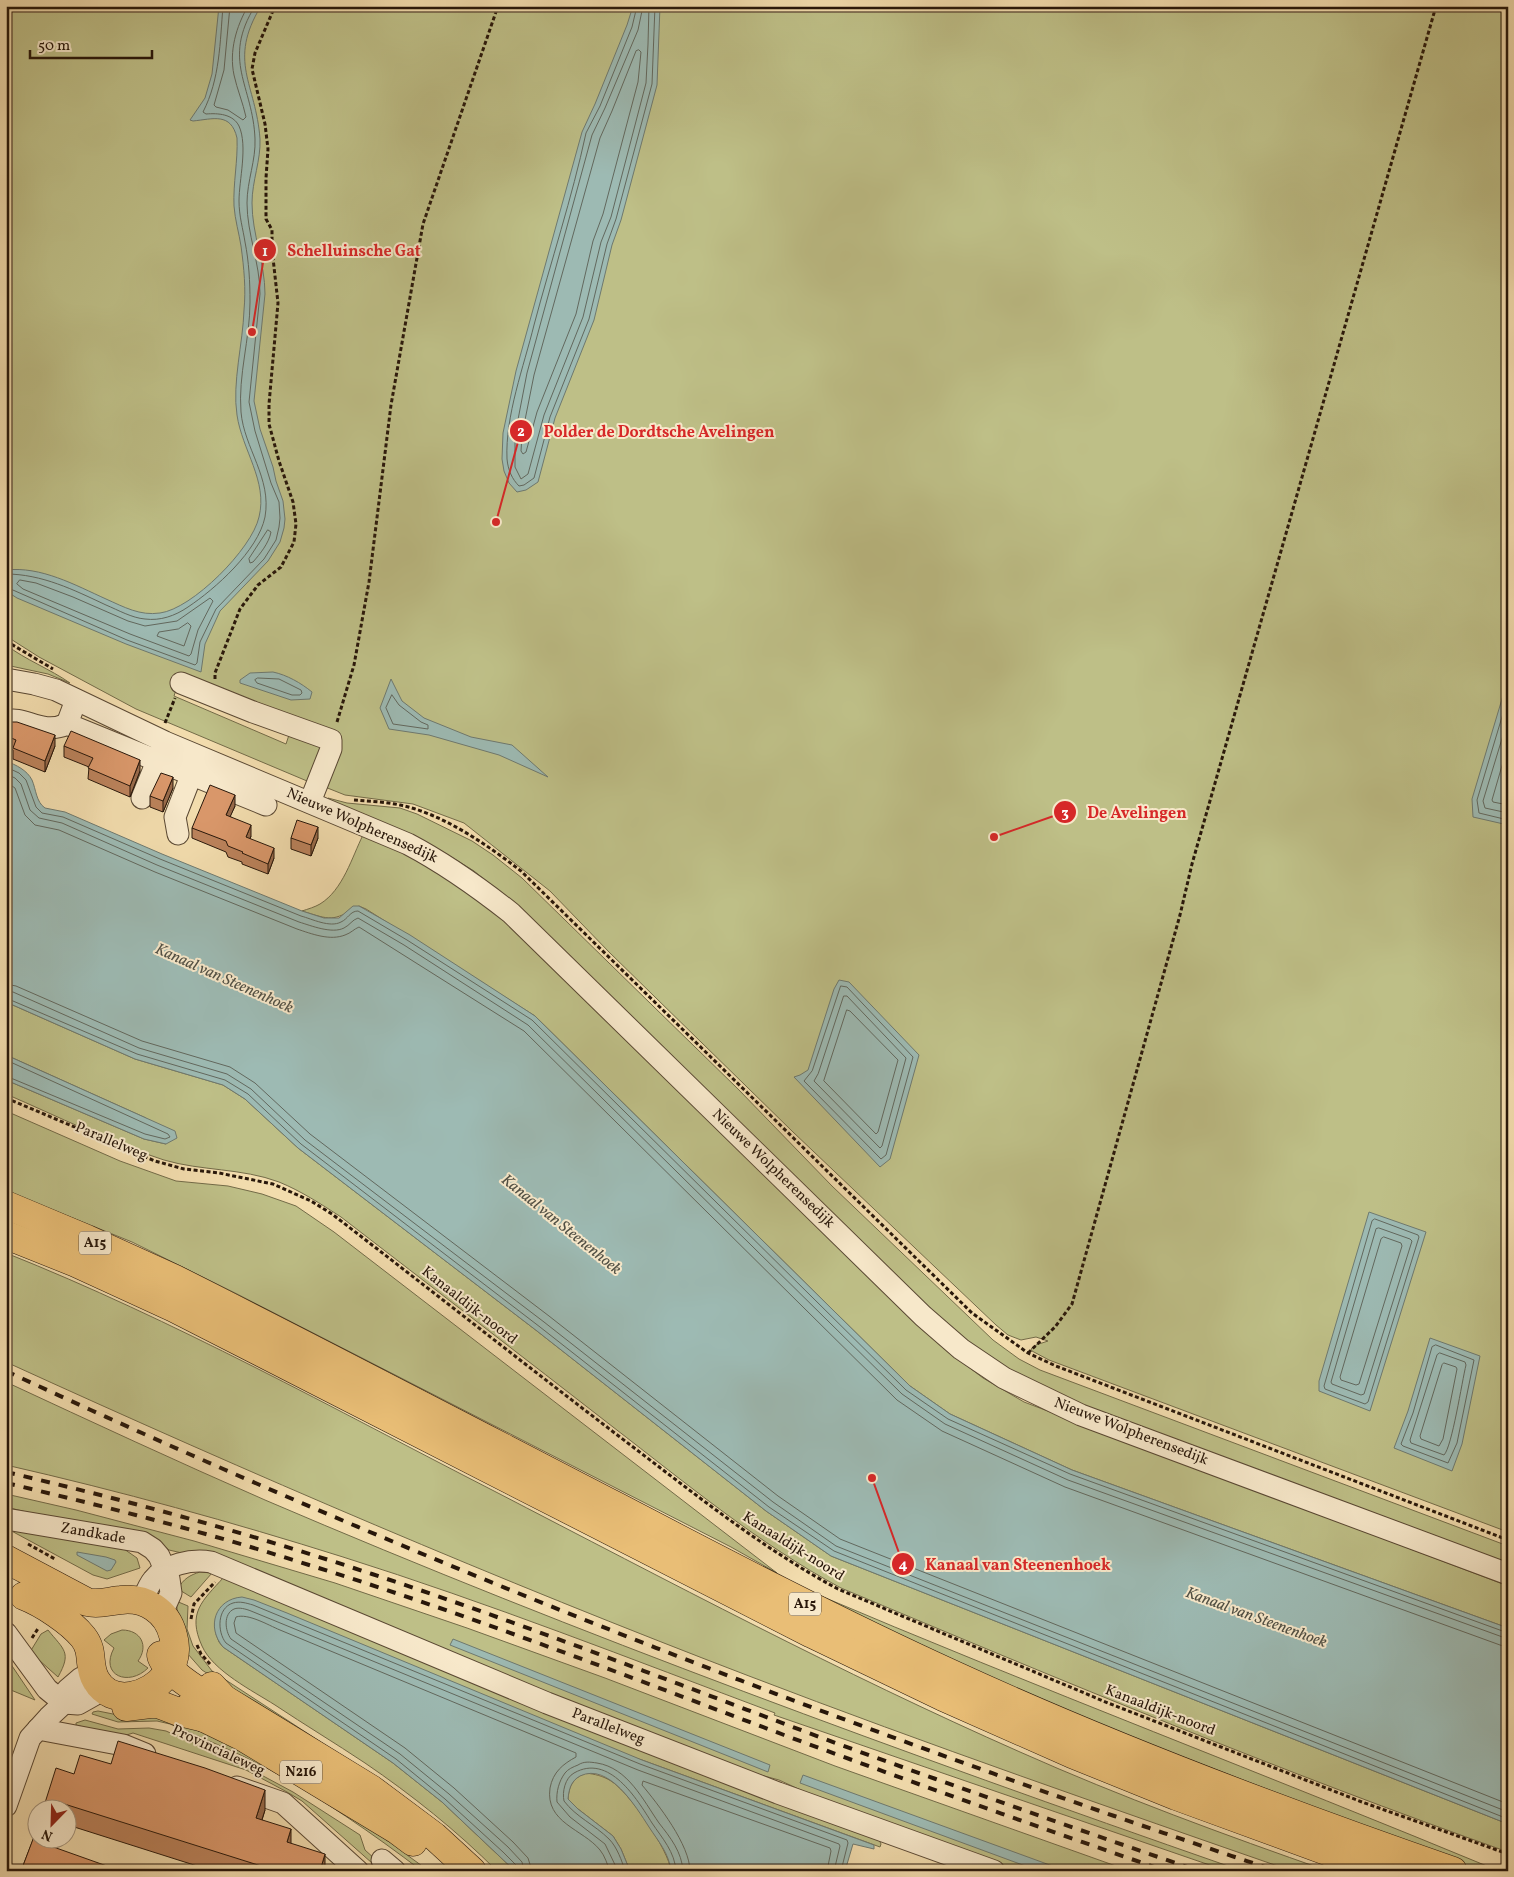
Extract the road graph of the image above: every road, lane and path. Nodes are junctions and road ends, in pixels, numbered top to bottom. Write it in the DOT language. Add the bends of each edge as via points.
graph roads {
  1 [pos="275,6"];
  2 [pos="498,6"];
  3 [pos="1436,6"];
  4 [pos="6,679"];
  5 [pos="181,683"];
  6 [pos="211,695"];
  7 [pos="76,700"];
  8 [pos="6,721"];
  9 [pos="67,724"];
  10 [pos="165,734"];
  11 [pos="331,740"];
  12 [pos="199,756"];
  13 [pos="157,761"];
  14 [pos="191,775"];
  15 [pos="142,798"];
  16 [pos="310,802"];
  17 [pos="266,805"];
  18 [pos="178,834"];
  19 [pos="6,1098"];
  20 [pos="219,1173"];
  21 [pos="6,1206"];
  22 [pos="6,1235"];
  23 [pos="6,1519"];
  24 [pos="1508,1540"];
  25 [pos="6,1559"];
  26 [pos="227,1568"];
  27 [pos="166,1570"];
  28 [pos="1508,1574"];
  29 [pos="15,1589"];
  30 [pos="194,1604"];
  31 [pos="146,1609"];
  32 [pos="6,1634"];
  33 [pos="80,1641"];
  34 [pos="162,1680"];
  35 [pos="93,1688"];
  36 [pos="64,1703"];
  37 [pos="38,1729"];
  38 [pos="167,1762"];
  39 [pos="220,1781"];
  40 [pos="6,1806"];
  41 [pos="1508,1854"];
  42 [pos="358,1871"];
  43 [pos="451,1871"];
  44 [pos="472,1871"];
  45 [pos="994,1871"];
  46 [pos="1380,1871"];
  47 [pos="1453,1871"];
  1 -- 6 [label="path" via="255,53 252,69 268,149 266,219 272,230 278,303 269,424 293,502 296,524 294,542 281,567 258,586 240,609 215,673"];
  2 -- 11 [label="path" via="422,224 391,405 370,582 354,664"];
  3 -- 24 [label="path" via="1192,864 1072,1304 1055,1327 1028,1353"];
  4 -- 7 [label="street, Nieuwe Wolpherensedijk" via="56,690"];
  5 -- 6 [label="street"];
  5 -- 10 [label="path"];
  6 -- 11 [label="street"];
  7 -- 9 [label="street"];
  7 -- 10 [label="street, Nieuwe Wolpherensedijk"];
  8 -- 9 [label="street" via="52,728"];
  9 -- 13 [label="street, Nieuwe Wolpherensedijk"];
  10 -- 12 [label="street, Nieuwe Wolpherensedijk"];
  10 -- 13 [label="street"];
  11 -- 16 [label="street" via="331,750"];
  12 -- 14 [label="street"];
  12 -- 16 [label="street, Nieuwe Wolpherensedijk"];
  13 -- 14 [label="street, Nieuwe Wolpherensedijk"];
  13 -- 15 [label="street"];
  14 -- 17 [label="street, Nieuwe Wolpherensedijk"];
  14 -- 18 [label="street" via="175,817"];
  16 -- 28 [label="street, Nieuwe Wolpherensedijk" via="439,860 476,884 511,913 923,1316 961,1349 1004,1378 1081,1415"];
  19 -- 20 [label="path, Parallelweg" via="155,1161 184,1169"];
  20 -- 41 [label="path, Kanaaldijk-noord" via="273,1184 332,1214 701,1499 780,1555 832,1586 1117,1706 1362,1802"];
  21 -- 47 [label="main road, A15" via="182,1282 830,1617 953,1675 1200,1779"];
  22 -- 46 [label="main road, A15" via="76,1263 190,1316 728,1592 943,1697 1176,1796"];
  23 -- 27 [label="street, Zandkade" via="142,1542 159,1556"];
  25 -- 31 [label="main road" via="87,1602 102,1604 122,1600"];
  26 -- 27 [label="street, Parallelweg" via="190,1560"];
  26 -- 30 [label="path"];
  26 -- 45 [label="street, Parallelweg" via="547,1703 778,1793"];
  27 -- 31 [label="street, Zandkade" via="171,1592"];
  29 -- 33 [label="main road" via="34,1610"];
  31 -- 33 [label="main road" via="101,1618 86,1630"];
  31 -- 34 [label="main road" via="172,1632 175,1650"];
  32 -- 36 [label="street" via="47,1689"];
  33 -- 35 [label="main road" via="77,1660"];
  34 -- 35 [label="main road, N216" via="129,1708 104,1702"];
  34 -- 43 [label="main road, Provincialeweg / N216" via="166,1706 204,1718 243,1737 397,1830"];
  34 -- 44 [label="main road, N216" via="214,1687 224,1699 372,1789 434,1836"];
  35 -- 36 [label="street" via="67,1690"];
  36 -- 37 [label="street"];
  37 -- 38 [label="street" via="122,1746"];
  37 -- 40 [label="street" via="26,1747"];
  39 -- 42 [label="street" via="283,1804"];
}
